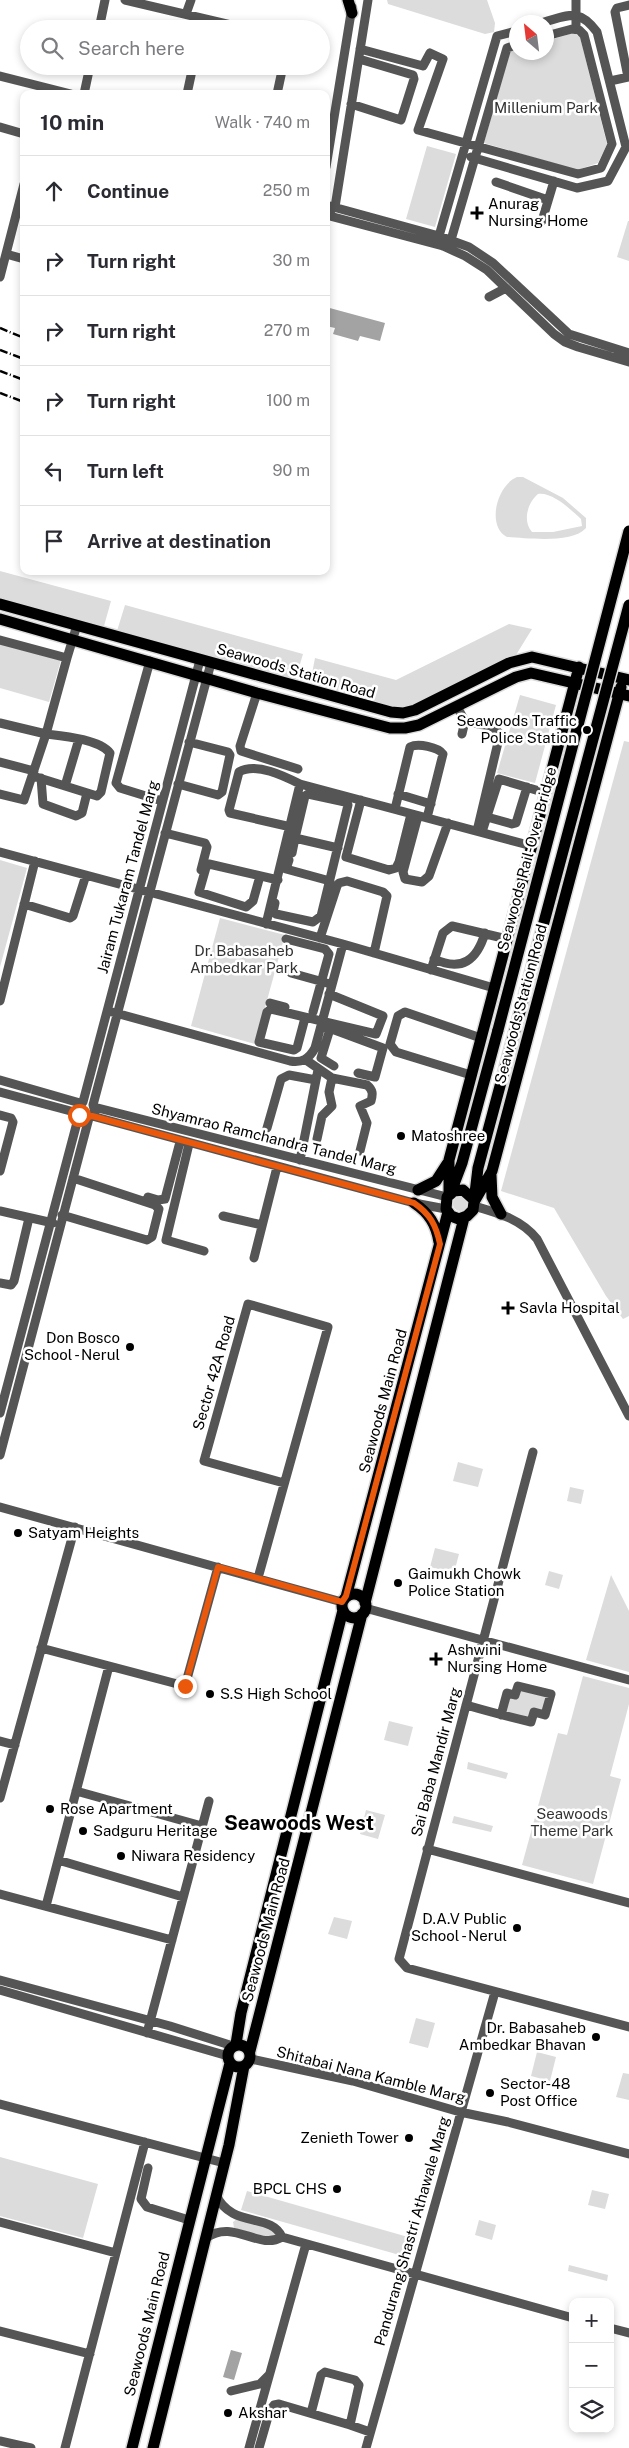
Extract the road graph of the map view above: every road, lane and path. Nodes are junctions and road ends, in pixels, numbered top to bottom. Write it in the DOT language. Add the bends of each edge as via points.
graph roads {
  1 [pos="105,0"];
  2 [pos="125,0"];
  3 [pos="191,0"];
  4 [pos="348,0"];
  5 [pos="354,0"];
  6 [pos="368,0"];
  7 [pos="577,0"];
  8 [pos="629,4"];
  9 [pos="352,13"];
  10 [pos="186,14"];
  11 [pos="577,16"];
  12 [pos="204,18"];
  13 [pos="101,20"];
  14 [pos="212,20"];
  15 [pos="554,20"];
  16 [pos="576,29"];
  17 [pos="509,33"];
  18 [pos="554,34"];
  19 [pos="498,36"];
  20 [pos="507,48"];
  21 [pos="360,49"];
  22 [pos="359,59"];
  23 [pos="88,75"];
  24 [pos="191,75"];
  25 [pos="281,75"];
  26 [pos="0,76"];
  27 [pos="629,77"];
  28 [pos="610,81"];
  29 [pos="55,90"];
  30 [pos="85,90"];
  31 [pos="187,90"];
  32 [pos="278,90"];
  33 [pos="351,104"];
  34 [pos="0,128"];
  35 [pos="20,133"];
  36 [pos="330,143"];
  37 [pos="466,143"];
  38 [pos="478,146"];
  39 [pos="463,155"];
  40 [pos="607,155"];
  41 [pos="475,158"];
  42 [pos="619,160"];
  43 [pos="496,182"];
  44 [pos="554,182"];
  45 [pos="20,200"];
  46 [pos="548,200"];
  47 [pos="330,206"];
  48 [pos="330,216"];
  49 [pos="542,221"];
  50 [pos="439,236"];
  51 [pos="452,240"];
  52 [pos="443,246"];
  53 [pos="6,254"];
  54 [pos="20,258"];
  55 [pos="0,277"];
  56 [pos="503,285"];
  57 [pos="490,296"];
  58 [pos="629,353"];
  59 [pos="629,362"];
  60 [pos="629,531"];
  61 [pos="0,604"];
  62 [pos="629,606"];
  63 [pos="0,619"];
  64 [pos="76,625"];
  65 [pos="72,639"];
  66 [pos="0,640"];
  67 [pos="67,658"];
  68 [pos="150,661"];
  69 [pos="205,661"];
  70 [pos="579,667"];
  71 [pos="201,676"];
  72 [pos="626,679"];
  73 [pos="575,682"];
  74 [pos="257,693"];
  75 [pos="624,695"];
  76 [pos="457,707"];
  77 [pos="465,721"];
  78 [pos="0,723"];
  79 [pos="46,734"];
  80 [pos="462,734"];
  81 [pos="80,739"];
  82 [pos="189,742"];
  83 [pos="0,762"];
  84 [pos="36,775"];
  85 [pos="290,779"];
  86 [pos="178,784"];
  87 [pos="300,784"];
  88 [pos="65,786"];
  89 [pos="528,787"];
  90 [pos="87,793"];
  91 [pos="546,793"];
  92 [pos="0,794"];
  93 [pos="398,794"];
  94 [pos="361,800"];
  95 [pos="162,801"];
  96 [pos="431,804"];
  97 [pos="395,809"];
  98 [pos="419,816"];
  99 [pos="487,817"];
  100 [pos="448,823"];
  101 [pos="291,827"];
  102 [pos="480,832"];
  103 [pos="166,833"];
  104 [pos="295,838"];
  105 [pos="532,846"];
  106 [pos="338,848"];
  107 [pos="0,852"];
  108 [pos="289,852"];
  109 [pos="35,861"];
  110 [pos="286,869"];
  111 [pos="86,875"];
  112 [pos="260,876"];
  113 [pos="278,880"];
  114 [pos="330,881"];
  115 [pos="139,889"];
  116 [pos="150,892"];
  117 [pos="219,899"];
  118 [pos="24,904"];
  119 [pos="193,904"];
  120 [pos="217,910"];
  121 [pos="266,924"];
  122 [pos="485,933"];
  123 [pos="320,938"];
  124 [pos="507,938"];
  125 [pos="286,939"];
  126 [pos="343,944"];
  127 [pos="374,953"];
  128 [pos="434,960"];
  129 [pos="430,970"];
  130 [pos="291,974"];
  131 [pos="322,982"];
  132 [pos="332,984"];
  133 [pos="494,988"];
  134 [pos="329,994"];
  135 [pos="0,1000"];
  136 [pos="270,1002"];
  137 [pos="107,1010"];
  138 [pos="313,1012"];
  139 [pos="118,1013"];
  140 [pos="305,1018"];
  141 [pos="324,1022"];
  142 [pos="481,1038"];
  143 [pos="259,1042"];
  144 [pos="256,1052"];
  145 [pos="306,1060"];
  146 [pos="334,1066"];
  147 [pos="318,1070"];
  148 [pos="358,1073"];
  149 [pos="471,1075"];
  150 [pos="332,1078"];
  151 [pos="0,1080"];
  152 [pos="316,1080"];
  153 [pos="0,1092"];
  154 [pos="81,1102"];
  155 [pos="94,1106"];
  156 [pos="78,1114"];
  157 [pos="0,1115"];
  158 [pos="91,1117"];
  159 [pos="267,1128"];
  160 [pos="317,1138"];
  161 [pos="184,1143"];
  162 [pos="360,1151"];
  163 [pos="300,1160"];
  164 [pos="448,1160"];
  165 [pos="277,1167"];
  166 [pos="0,1171"];
  167 [pos="492,1171"];
  168 [pos="73,1177"];
  169 [pos="418,1190"];
  170 [pos="448,1201"];
  171 [pos="474,1202"];
  172 [pos="414,1203"];
  173 [pos="0,1211"];
  174 [pos="501,1214"];
  175 [pos="62,1215"];
  176 [pos="223,1216"];
  177 [pos="29,1218"];
  178 [pos="464,1218"];
  179 [pos="49,1222"];
  180 [pos="59,1225"];
  181 [pos="262,1226"];
  182 [pos="440,1244"];
  183 [pos="204,1251"];
  184 [pos="254,1258"];
  185 [pos="0,1283"];
  186 [pos="0,1413"];
  187 [pos="629,1416"];
  188 [pos="533,1452"];
  189 [pos="0,1455"];
  190 [pos="284,1482"];
  191 [pos="0,1506"];
  192 [pos="75,1527"];
  193 [pos="218,1567"];
  194 [pos="258,1578"];
  195 [pos="344,1603"];
  196 [pos="364,1608"];
  197 [pos="483,1640"];
  198 [pos="41,1648"];
  199 [pos="109,1666"];
  200 [pos="629,1680"];
  201 [pos="466,1705"];
  202 [pos="501,1715"];
  203 [pos="0,1741"];
  204 [pos="14,1745"];
  205 [pos="76,1791"];
  206 [pos="0,1798"];
  207 [pos="208,1800"];
  208 [pos="202,1826"];
  209 [pos="427,1849"];
  210 [pos="58,1860"];
  211 [pos="0,1894"];
  212 [pos="183,1897"];
  213 [pos="629,1903"];
  214 [pos="46,1906"];
  215 [pos="172,1940"];
  216 [pos="0,1980"];
  217 [pos="0,1990"];
  218 [pos="494,1992"];
  219 [pos="150,2021"];
  220 [pos="629,2027"];
  221 [pos="147,2033"];
  222 [pos="232,2052"];
  223 [pos="248,2059"];
  224 [pos="0,2104"];
  225 [pos="460,2112"];
  226 [pos="145,2142"];
  227 [pos="629,2154"];
  228 [pos="205,2158"];
  229 [pos="224,2163"];
  230 [pos="148,2168"];
  231 [pos="216,2195"];
  232 [pos="189,2220"];
  233 [pos="0,2222"];
  234 [pos="282,2237"];
  235 [pos="206,2238"];
  236 [pos="306,2244"];
  237 [pos="116,2253"];
  238 [pos="415,2274"];
  239 [pos="569,2317"];
  240 [pos="614,2329"];
  241 [pos="0,2331"];
  242 [pos="629,2334"];
  243 [pos="90,2354"];
  244 [pos="270,2373"];
  245 [pos="231,2391"];
  246 [pos="311,2413"];
  247 [pos="350,2425"];
  248 [pos="370,2432"];
  249 [pos="0,2441"];
  250 [pos="32,2448"];
  251 [pos="66,2448"];
  252 [pos="132,2448"];
  253 [pos="153,2448"];
  254 [pos="249,2448"];
  255 [pos="259,2448"];
  256 [pos="366,2448"];
  1 -- 13 [label="street"];
  2 -- 10 [label="street"];
  3 -- 10 [label="street"];
  4 -- 9 [label="main road"];
  5 -- 9 [label="street"];
  6 -- 21 [label="street"];
  7 -- 11 [label="street"];
  8 -- 27 [label="street" via="615,12"];
  9 -- 36 [label="street"];
  10 -- 12 [label="street"];
  11 -- 15 [label="street"];
  11 -- 16 [label="street"];
  11 -- 28 [label="street" via="586,18 597,32"];
  12 -- 14 [label="street"];
  16 -- 18 [label="street"];
  16 -- 40 [label="street" via="584,35 612,144"];
  17 -- 19 [label="street"];
  19 -- 20 [label="street"];
  19 -- 37 [label="street"];
  20 -- 38 [label="street"];
  21 -- 22 [label="street"];
  21 -- 37 [label="street" via="423,66 430,53 443,59 418,130"];
  22 -- 33 [label="street"];
  22 -- 33 [label="street" via="413,75 414,79 401,120"];
  23 -- 30 [label="street"];
  24 -- 31 [label="street"];
  25 -- 32 [label="street"];
  26 -- 29 [label="street"];
  27 -- 28 [label="street"];
  28 -- 42 [label="street" via="626,147"];
  33 -- 47 [label="street"];
  34 -- 35 [label="street"];
  37 -- 38 [label="street"];
  37 -- 39 [label="street"];
  38 -- 40 [label="street" via="578,174 601,168"];
  38 -- 41 [label="street"];
  39 -- 41 [label="street"];
  39 -- 50 [label="street"];
  40 -- 42 [label="street"];
  41 -- 44 [label="street"];
  41 -- 51 [label="street"];
  42 -- 44 [label="street" via="608,181 578,188"];
  43 -- 46 [label="street"];
  44 -- 46 [label="street"];
  45 -- 53 [label="street"];
  46 -- 49 [label="street"];
  47 -- 50 [label="street"];
  48 -- 52 [label="street"];
  50 -- 51 [label="street"];
  50 -- 52 [label="street"];
  51 -- 52 [label="street"];
  51 -- 58 [label="street" via="488,259 569,334"];
  52 -- 56 [label="street" via="477,262"];
  53 -- 54 [label="street"];
  53 -- 55 [label="street"];
  56 -- 57 [label="street"];
  56 -- 59 [label="street" via="577,352"];
  60 -- 170 [label="main road, Seawoods Rail-Over Bridge, bridge" via="498,1030 462,1163"];
  61 -- 64 [label="main road, Seawoods Station Road"];
  62 -- 171 [label="main road, bridge" via="478,1168"];
  63 -- 65 [label="main road, Seawoods Station Road"];
  64 -- 65 [label="street"];
  64 -- 69 [label="main road, Seawoods Station Road"];
  65 -- 67 [label="street"];
  65 -- 68 [label="main road, Seawoods Station Road"];
  66 -- 67 [label="street"];
  67 -- 79 [label="street"];
  68 -- 71 [label="main road, Seawoods Station Road"];
  68 -- 95 [label="street" via="116,783 120,788"];
  69 -- 70 [label="main road, Seawoods Station Road" via="380,710 403,713 426,705 509,663 532,657"];
  69 -- 71 [label="street, Jairam Tukaram Tandel Marg"];
  70 -- 72 [label="main road, Seawoods Station Road"];
  70 -- 73 [label="main road, Seawoods Station Road"];
  71 -- 74 [label="main road, Seawoods Station Road"];
  71 -- 82 [label="street, Jairam Tukaram Tandel Marg"];
  71 -- 95 [label="street, Jairam Tukaram Tandel Marg"];
  72 -- 75 [label="main road, Seawoods Station Road"];
  73 -- 75 [label="main road, Seawoods Station Road"];
  73 -- 76 [label="main road, Seawoods Station Road" via="531,673"];
  73 -- 91 [label="main road, Seawoods Station Road"];
  74 -- 76 [label="main road, Seawoods Station Road" via="390,728 419,725"];
  74 -- 85 [label="street" via="240,750 295,768"];
  75 -- 167 [label="main road, Seawoods Station Road"];
  76 -- 77 [label="street"];
  77 -- 80 [label="street"];
  77 -- 102 [label="street" via="493,727 500,734"];
  78 -- 79 [label="street"];
  79 -- 81 [label="street"];
  79 -- 84 [label="street"];
  81 -- 88 [label="street"];
  81 -- 90 [label="street" via="110,753 100,794"];
  82 -- 86 [label="street, Jairam Tukaram Tandel Marg"];
  82 -- 86 [label="street" via="230,755 222,792 218,795"];
  83 -- 84 [label="street"];
  84 -- 88 [label="street"];
  84 -- 90 [label="street" via="42,804 76,816 82,813"];
  84 -- 92 [label="street" via="24,800"];
  85 -- 87 [label="street"];
  85 -- 101 [label="street" via="254,768 243,769 238,772 229,810 230,813"];
  86 -- 103 [label="street, Jairam Tukaram Tandel Marg"];
  87 -- 94 [label="street"];
  87 -- 101 [label="street"];
  88 -- 90 [label="street"];
  89 -- 91 [label="street"];
  89 -- 99 [label="street" via="516,823"];
  89 -- 99 [label="street" via="499,779"];
  91 -- 105 [label="main road, Seawoods Station Road"];
  93 -- 96 [label="street"];
  93 -- 96 [label="street" via="410,747 437,749 443,754"];
  93 -- 97 [label="street"];
  94 -- 97 [label="street"];
  94 -- 98 [label="street" via="346,857 389,870 396,868"];
  95 -- 115 [label="street, Jairam Tukaram Tandel Marg"];
  96 -- 98 [label="street"];
  97 -- 98 [label="street"];
  98 -- 100 [label="street"];
  98 -- 100 [label="street" via="403,872 405,879 422,882 429,876"];
  99 -- 102 [label="street"];
  100 -- 102 [label="street"];
  101 -- 108 [label="street"];
  102 -- 105 [label="street"];
  103 -- 116 [label="street, Jairam Tukaram Tandel Marg"];
  103 -- 119 [label="street" via="207,845"];
  104 -- 106 [label="street"];
  104 -- 106 [label="street" via="305,796 311,793 348,805"];
  104 -- 108 [label="street"];
  105 -- 124 [label="main road, Seawoods Station Road"];
  106 -- 114 [label="street"];
  107 -- 109 [label="street"];
  108 -- 110 [label="street"];
  108 -- 113 [label="street"];
  109 -- 111 [label="street"];
  109 -- 118 [label="street"];
  110 -- 114 [label="street"];
  110 -- 114 [label="street" via="274,907 276,914 317,920 321,916"];
  111 -- 115 [label="street"];
  111 -- 118 [label="street" via="70,918"];
  112 -- 113 [label="street"];
  112 -- 117 [label="street" via="250,905 246,907"];
  112 -- 117 [label="street" via="207,864 199,892"];
  113 -- 121 [label="street"];
  115 -- 116 [label="street"];
  115 -- 137 [label="street, Jairam Tukaram Tandel Marg"];
  116 -- 119 [label="street"];
  116 -- 139 [label="street, Jairam Tukaram Tandel Marg"];
  117 -- 120 [label="street"];
  118 -- 135 [label="street"];
  119 -- 120 [label="street"];
  120 -- 121 [label="street"];
  121 -- 123 [label="street"];
  122 -- 124 [label="street"];
  122 -- 128 [label="street" via="480,950 470,960 457,965"];
  122 -- 128 [label="street" via="452,926 443,933"];
  123 -- 126 [label="street"];
  123 -- 127 [label="street" via="337,886 347,881 384,892 387,896"];
  124 -- 133 [label="main road, Seawoods Station Road"];
  125 -- 131 [label="street" via="328,952 330,957"];
  126 -- 127 [label="street"];
  126 -- 132 [label="street"];
  127 -- 129 [label="street"];
  128 -- 129 [label="street"];
  129 -- 133 [label="street"];
  130 -- 131 [label="street"];
  131 -- 132 [label="street"];
  131 -- 138 [label="street"];
  132 -- 134 [label="street"];
  133 -- 142 [label="main road, Seawoods Station Road"];
  134 -- 141 [label="street"];
  134 -- 141 [label="street" via="381,1014 382,1018 376,1034"];
  136 -- 138 [label="street" via="308,1014"];
  137 -- 139 [label="street"];
  137 -- 154 [label="street, Jairam Tukaram Tandel Marg"];
  138 -- 141 [label="street"];
  139 -- 144 [label="street"];
  139 -- 155 [label="street, Jairam Tukaram Tandel Marg"];
  140 -- 141 [label="street"];
  140 -- 143 [label="street" via="294,1050"];
  140 -- 143 [label="street" via="268,1010"];
  141 -- 145 [label="street" via="315,1048"];
  141 -- 146 [label="street" via="321,1058"];
  141 -- 148 [label="street" via="383,1048 375,1077"];
  142 -- 149 [label="main road, Seawoods Station Road"];
  142 -- 149 [label="street" via="405,1012 398,1016 390,1044 396,1052"];
  143 -- 144 [label="street"];
  144 -- 145 [label="street" via="294,1062"];
  145 -- 147 [label="street"];
  147 -- 150 [label="street"];
  147 -- 152 [label="street"];
  149 -- 164 [label="main road, Seawoods Station Road"];
  150 -- 160 [label="street" via="329,1092 332,1106 322,1116"];
  150 -- 162 [label="street" via="367,1085 373,1094 371,1101 360,1106 367,1123"];
  151 -- 154 [label="street"];
  152 -- 159 [label="street" via="289,1075 282,1079"];
  152 -- 163 [label="street"];
  153 -- 156 [label="street"];
  154 -- 155 [label="street" via="88,1101"];
  154 -- 156 [label="street"];
  155 -- 158 [label="street"];
  155 -- 163 [label="street, Shyamrao Ramchandra Tandel Marg"];
  156 -- 158 [label="street" via="84,1118"];
  156 -- 179 [label="street"];
  157 -- 166 [label="street" via="14,1122"];
  158 -- 161 [label="street, Shyamrao Ramchandra Tandel Marg"];
  158 -- 168 [label="street"];
  161 -- 165 [label="street, Shyamrao Ramchandra Tandel Marg"];
  161 -- 168 [label="street" via="166,1195 161,1200"];
  161 -- 183 [label="street" via="166,1240"];
  163 -- 169 [label="street, Shyamrao Ramchandra Tandel Marg"];
  164 -- 169 [label="main road" via="436,1181"];
  164 -- 170 [label="main road, Seawoods Station Road"];
  165 -- 172 [label="street, Shyamrao Ramchandra Tandel Marg"];
  165 -- 181 [label="street"];
  167 -- 171 [label="main road, Seawoods Station Road"];
  167 -- 174 [label="main road" via="492,1196"];
  168 -- 175 [label="street"];
  168 -- 175 [label="street" via="155,1205 159,1209 152,1237 147,1240"];
  169 -- 170 [label="street, Shyamrao Ramchandra Tandel Marg"];
  170 -- 171 [label="main road" via="463,1190"];
  170 -- 172 [label="street, Shyamrao Ramchandra Tandel Marg"];
  170 -- 178 [label="main road" via="455,1218"];
  170 -- 182 [label="main road, Seawoods Main Road"];
  171 -- 174 [label="street"];
  171 -- 178 [label="main road" via="471,1213"];
  172 -- 182 [label="main road" via="434,1223"];
  173 -- 177 [label="street"];
  174 -- 187 [label="street" via="526,1227 537,1239"];
  175 -- 180 [label="street"];
  176 -- 181 [label="street"];
  177 -- 179 [label="street"];
  177 -- 185 [label="street" via="14,1281 8,1285"];
  178 -- 196 [label="main road, Seawoods Main Road"];
  179 -- 180 [label="street"];
  179 -- 186 [label="street"];
  180 -- 189 [label="street"];
  181 -- 184 [label="street"];
  182 -- 195 [label="main road, Seawoods Main Road"];
  188 -- 197 [label="street, Sai Baba Mandir Marg"];
  190 -- 190 [label="street, Sector 42A Road" via="204,1460 248,1304 328,1327"];
  190 -- 194 [label="street, Sector 42A Road"];
  191 -- 192 [label="street"];
  192 -- 193 [label="street"];
  192 -- 198 [label="street"];
  193 -- 194 [label="street"];
  193 -- 199 [label="street" via="185,1686"];
  194 -- 195 [label="street"];
  195 -- 196 [label="main road" via="356,1594"];
  195 -- 196 [label="main road" via="351,1618"];
  195 -- 222 [label="main road, Seawoods Main Road"];
  196 -- 197 [label="street"];
  196 -- 223 [label="main road, Seawoods Main Road"];
  197 -- 200 [label="street"];
  197 -- 201 [label="street, Sai Baba Mandir Marg"];
  198 -- 199 [label="street"];
  198 -- 204 [label="street"];
  199 -- 205 [label="street"];
  201 -- 202 [label="street"];
  201 -- 209 [label="street, Sai Baba Mandir Marg"];
  202 -- 202 [label="street" via="531,1722 534,1712 545,1715 551,1694 518,1686 515,1695 507,1693"];
  203 -- 204 [label="street"];
  204 -- 206 [label="street"];
  205 -- 208 [label="street"];
  205 -- 210 [label="street"];
  207 -- 208 [label="street"];
  208 -- 212 [label="street"];
  209 -- 213 [label="street"];
  209 -- 218 [label="street, Sai Baba Mandir Marg" via="399,1955 400,1963 407,1968"];
  210 -- 212 [label="street"];
  210 -- 214 [label="street"];
  211 -- 214 [label="street"];
  212 -- 215 [label="street"];
  214 -- 215 [label="street"];
  215 -- 219 [label="street"];
  216 -- 219 [label="street"];
  217 -- 221 [label="street"];
  218 -- 220 [label="street"];
  218 -- 225 [label="street, Pandurang Shastri Athawale Marg"];
  219 -- 221 [label="street"];
  219 -- 222 [label="street"];
  221 -- 222 [label="street"];
  222 -- 223 [label="main road" via="244,2045"];
  222 -- 223 [label="main road" via="236,2067"];
  222 -- 228 [label="main road, Seawoods Main Road"];
  223 -- 225 [label="street, Shitabai Nana Kamble Marg" via="353,2081"];
  223 -- 229 [label="main road, Seawoods Main Road"];
  224 -- 226 [label="street"];
  225 -- 227 [label="street, Shitabai Nana Kamble Marg"];
  225 -- 238 [label="street, Pandurang Shastri Athawale Marg"];
  226 -- 228 [label="street"];
  226 -- 237 [label="street"];
  228 -- 229 [label="street"];
  228 -- 232 [label="main road, Seawoods Main Road"];
  229 -- 231 [label="main road, Seawoods Main Road"];
  230 -- 232 [label="street" via="142,2203 147,2208"];
  231 -- 234 [label="street" via="230,2213 274,2226"];
  231 -- 235 [label="main road, Seawoods Main Road"];
  232 -- 252 [label="main road, Seawoods Main Road"];
  233 -- 237 [label="street"];
  234 -- 235 [label="street" via="270,2241 226,2230"];
  234 -- 236 [label="street"];
  235 -- 253 [label="main road, Seawoods Main Road"];
  236 -- 238 [label="street"];
  236 -- 244 [label="street"];
  237 -- 243 [label="street"];
  238 -- 239 [label="street"];
  238 -- 248 [label="street, Pandurang Shastri Athawale Marg"];
  240 -- 242 [label="street"];
  241 -- 243 [label="street"];
  243 -- 251 [label="street"];
  244 -- 245 [label="street" via="260,2384"];
  244 -- 254 [label="street"];
  246 -- 247 [label="street"];
  246 -- 247 [label="street" via="321,2375 330,2372 355,2380 359,2385"];
  246 -- 255 [label="street" via="274,2405"];
  247 -- 248 [label="street"];
  248 -- 256 [label="street, Pandurang Shastri Athawale Marg"];
  249 -- 250 [label="street"];
}
